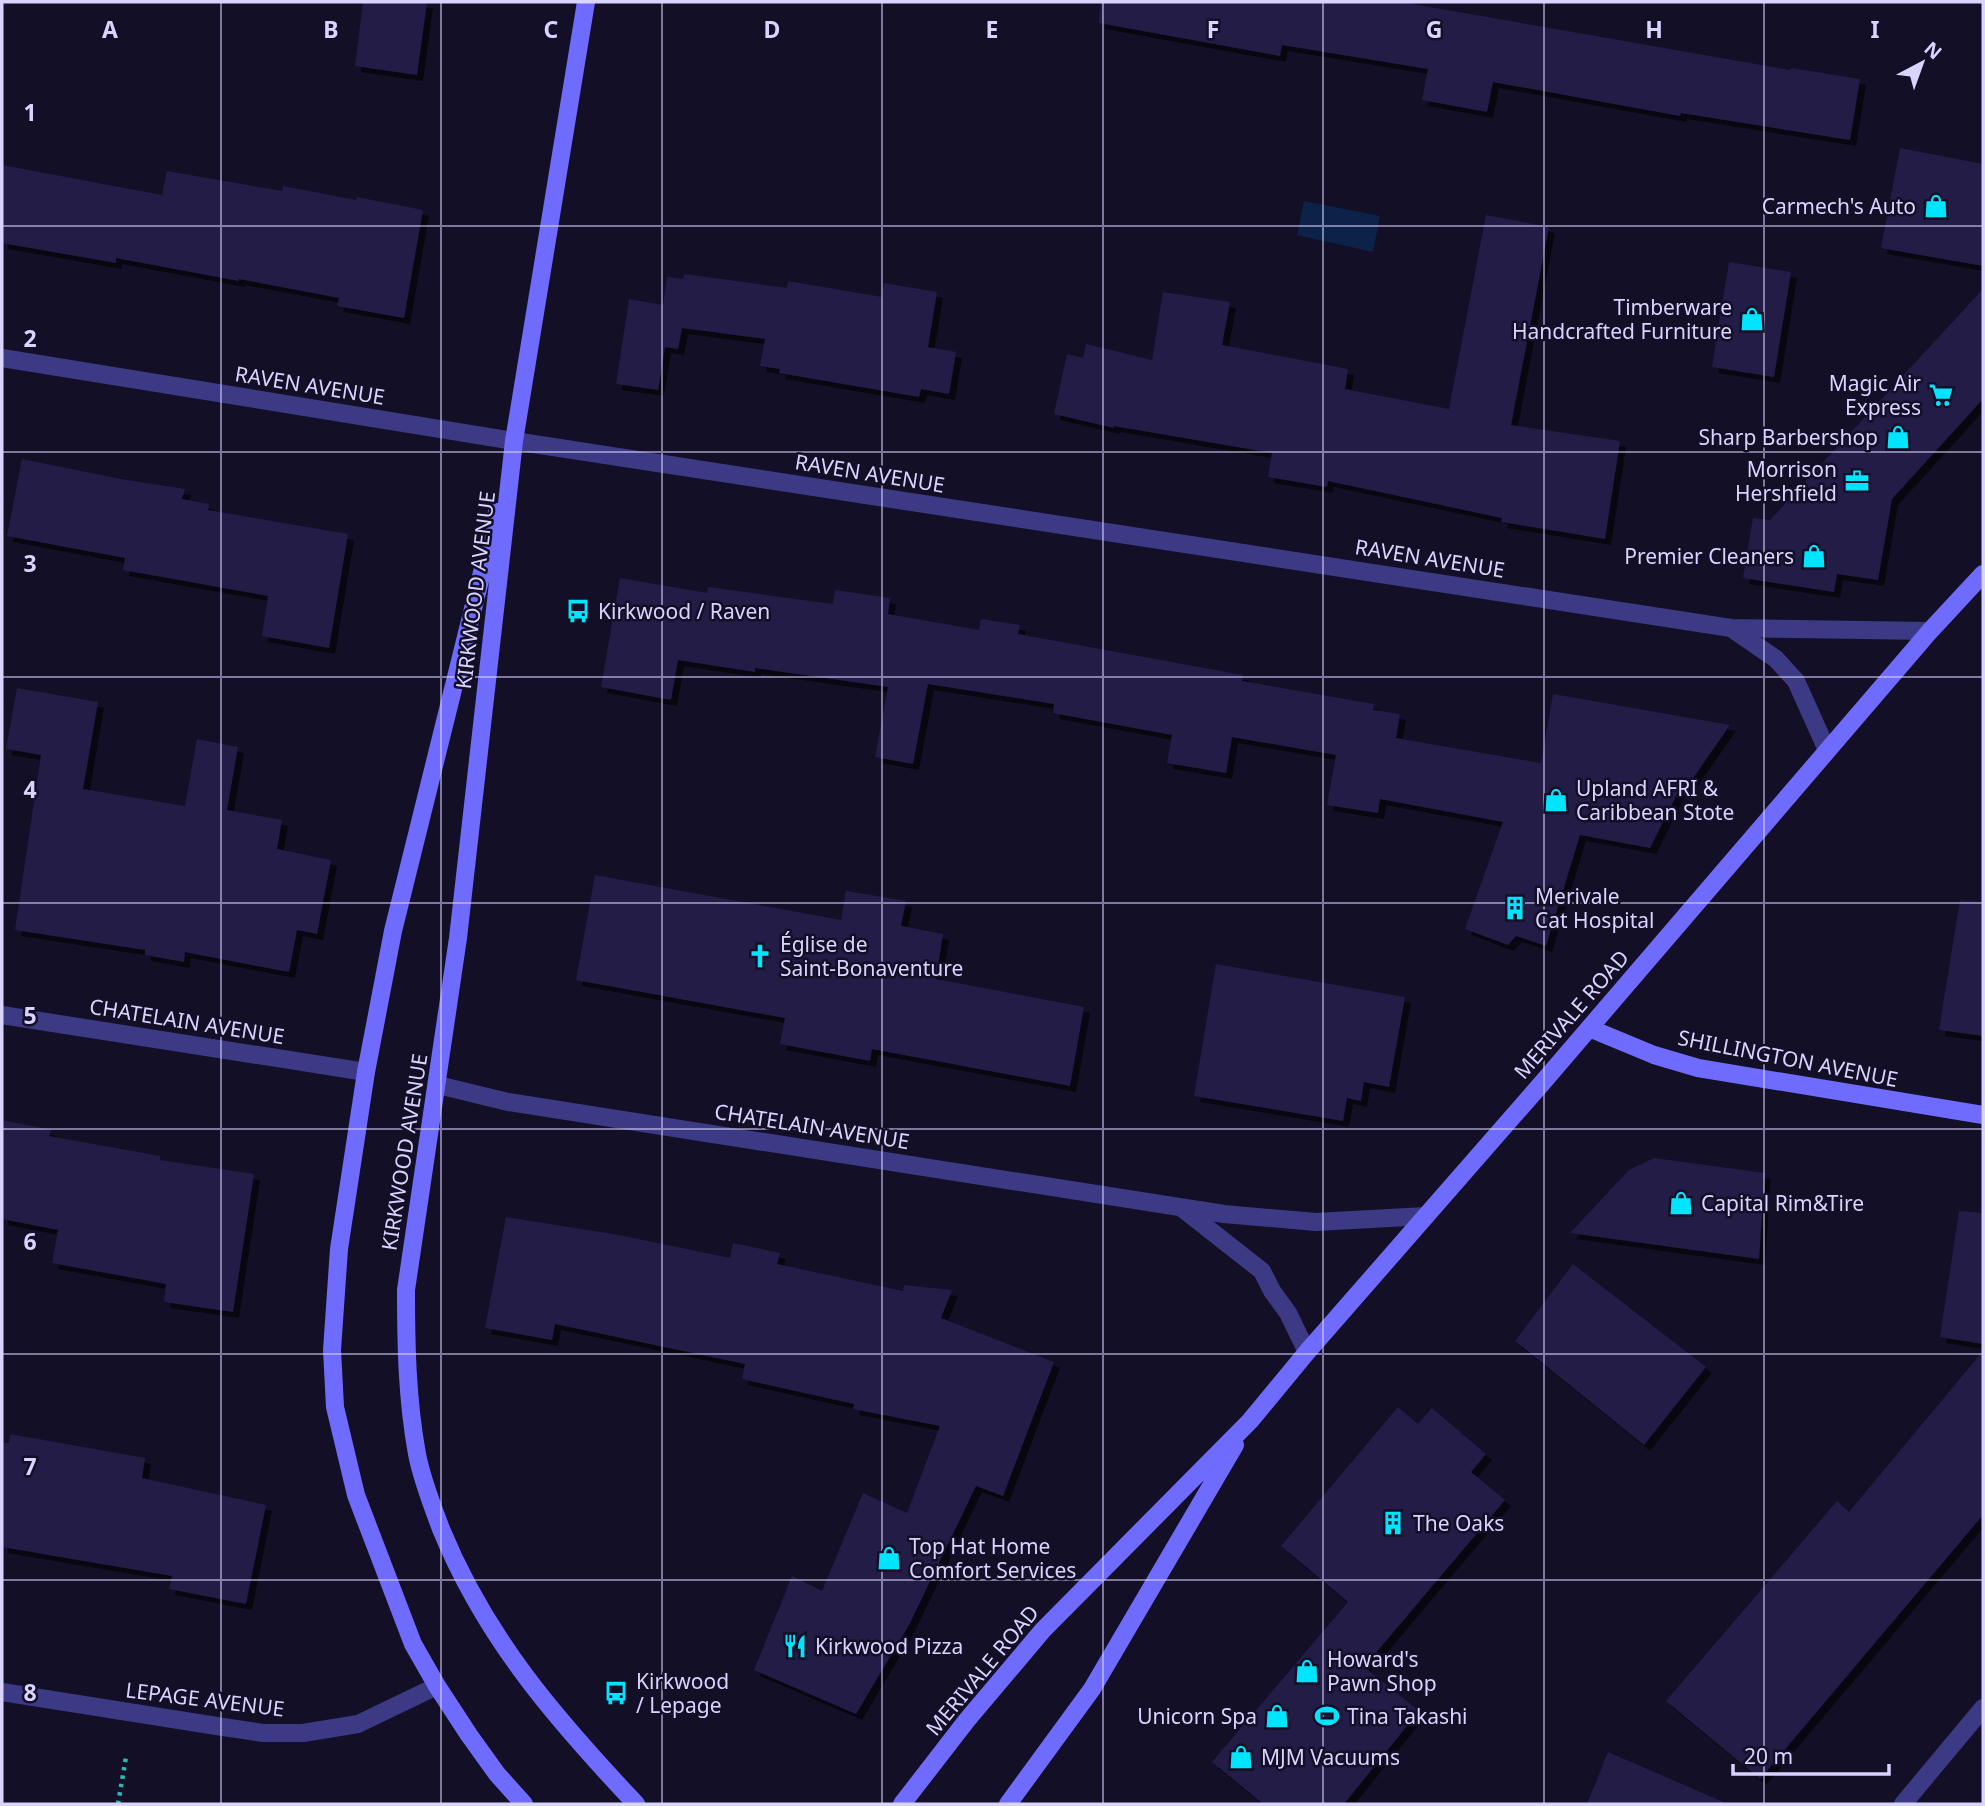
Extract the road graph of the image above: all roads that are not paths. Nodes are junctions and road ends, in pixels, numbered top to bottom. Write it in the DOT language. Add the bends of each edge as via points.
graph roads {
  1 [pos="586,2"];
  2 [pos="2,358"];
  3 [pos="514,441"];
  4 [pos="1983,574"];
  5 [pos="1731,628"];
  6 [pos="1930,631"];
  7 [pos="1827,750"];
  8 [pos="2,1014"];
  9 [pos="1589,1028"];
  10 [pos="366,1072"];
  11 [pos="438,1085"];
  12 [pos="1983,1115"];
  13 [pos="1180,1206"];
  14 [pos="1426,1216"];
  15 [pos="1307,1352"];
  16 [pos="1250,1421"];
  17 [pos="437,1686"];
  18 [pos="2,1692"];
  19 [pos="1983,1708"];
  20 [pos="524,1804"];
  21 [pos="636,1804"];
  22 [pos="902,1804"];
  23 [pos="1008,1804"];
  24 [pos="1903,1804"];
  1 -- 3 [label="main road, KIRKWOOD AVENUE"];
  2 -- 3 [label="street, RAVEN AVENUE"];
  3 -- 5 [label="street, RAVEN AVENUE"];
  3 -- 10 [label="main road, KIRKWOOD AVENUE" via="393,932"];
  3 -- 11 [label="main road, KIRKWOOD AVENUE"];
  4 -- 6 [label="main road, MERIVALE ROAD"];
  5 -- 6 [label="street, RAVEN AVENUE"];
  5 -- 7 [label="street, RAVEN AVENUE" via="1776,659 1796,681"];
  6 -- 7 [label="main road, MERIVALE ROAD"];
  7 -- 9 [label="main road, MERIVALE ROAD"];
  8 -- 10 [label="street, CHATELAIN AVENUE"];
  9 -- 12 [label="main road, SHILLINGTON AVENUE" via="1698,1068"];
  9 -- 14 [label="main road, MERIVALE ROAD"];
  10 -- 17 [label="main road, KIRKWOOD AVENUE" via="339,1249 332,1350 335,1407 372,1542 413,1644"];
  11 -- 13 [label="street, CHATELAIN AVENUE" via="508,1102"];
  11 -- 21 [label="main road, KIRKWOOD AVENUE" via="406,1290 408,1392 431,1503 453,1558 497,1639 578,1742"];
  13 -- 14 [label="street, CHATELAIN AVENUE" via="1316,1222"];
  13 -- 15 [label="street, CHATELAIN AVENUE" via="1262,1271"];
  14 -- 15 [label="main road, MERIVALE ROAD"];
  15 -- 16 [label="main road, MERIVALE ROAD"];
  16 -- 22 [label="main road, MERIVALE ROAD" via="1043,1630"];
  16 -- 23 [label="main road, MERIVALE ROAD" via="1091,1689"];
  17 -- 18 [label="street, LEPAGE AVENUE" via="358,1724 303,1733 263,1733"];
  17 -- 20 [label="main road, KIRKWOOD AVENUE" via="490,1764"];
  19 -- 24 [label="street"];
}
